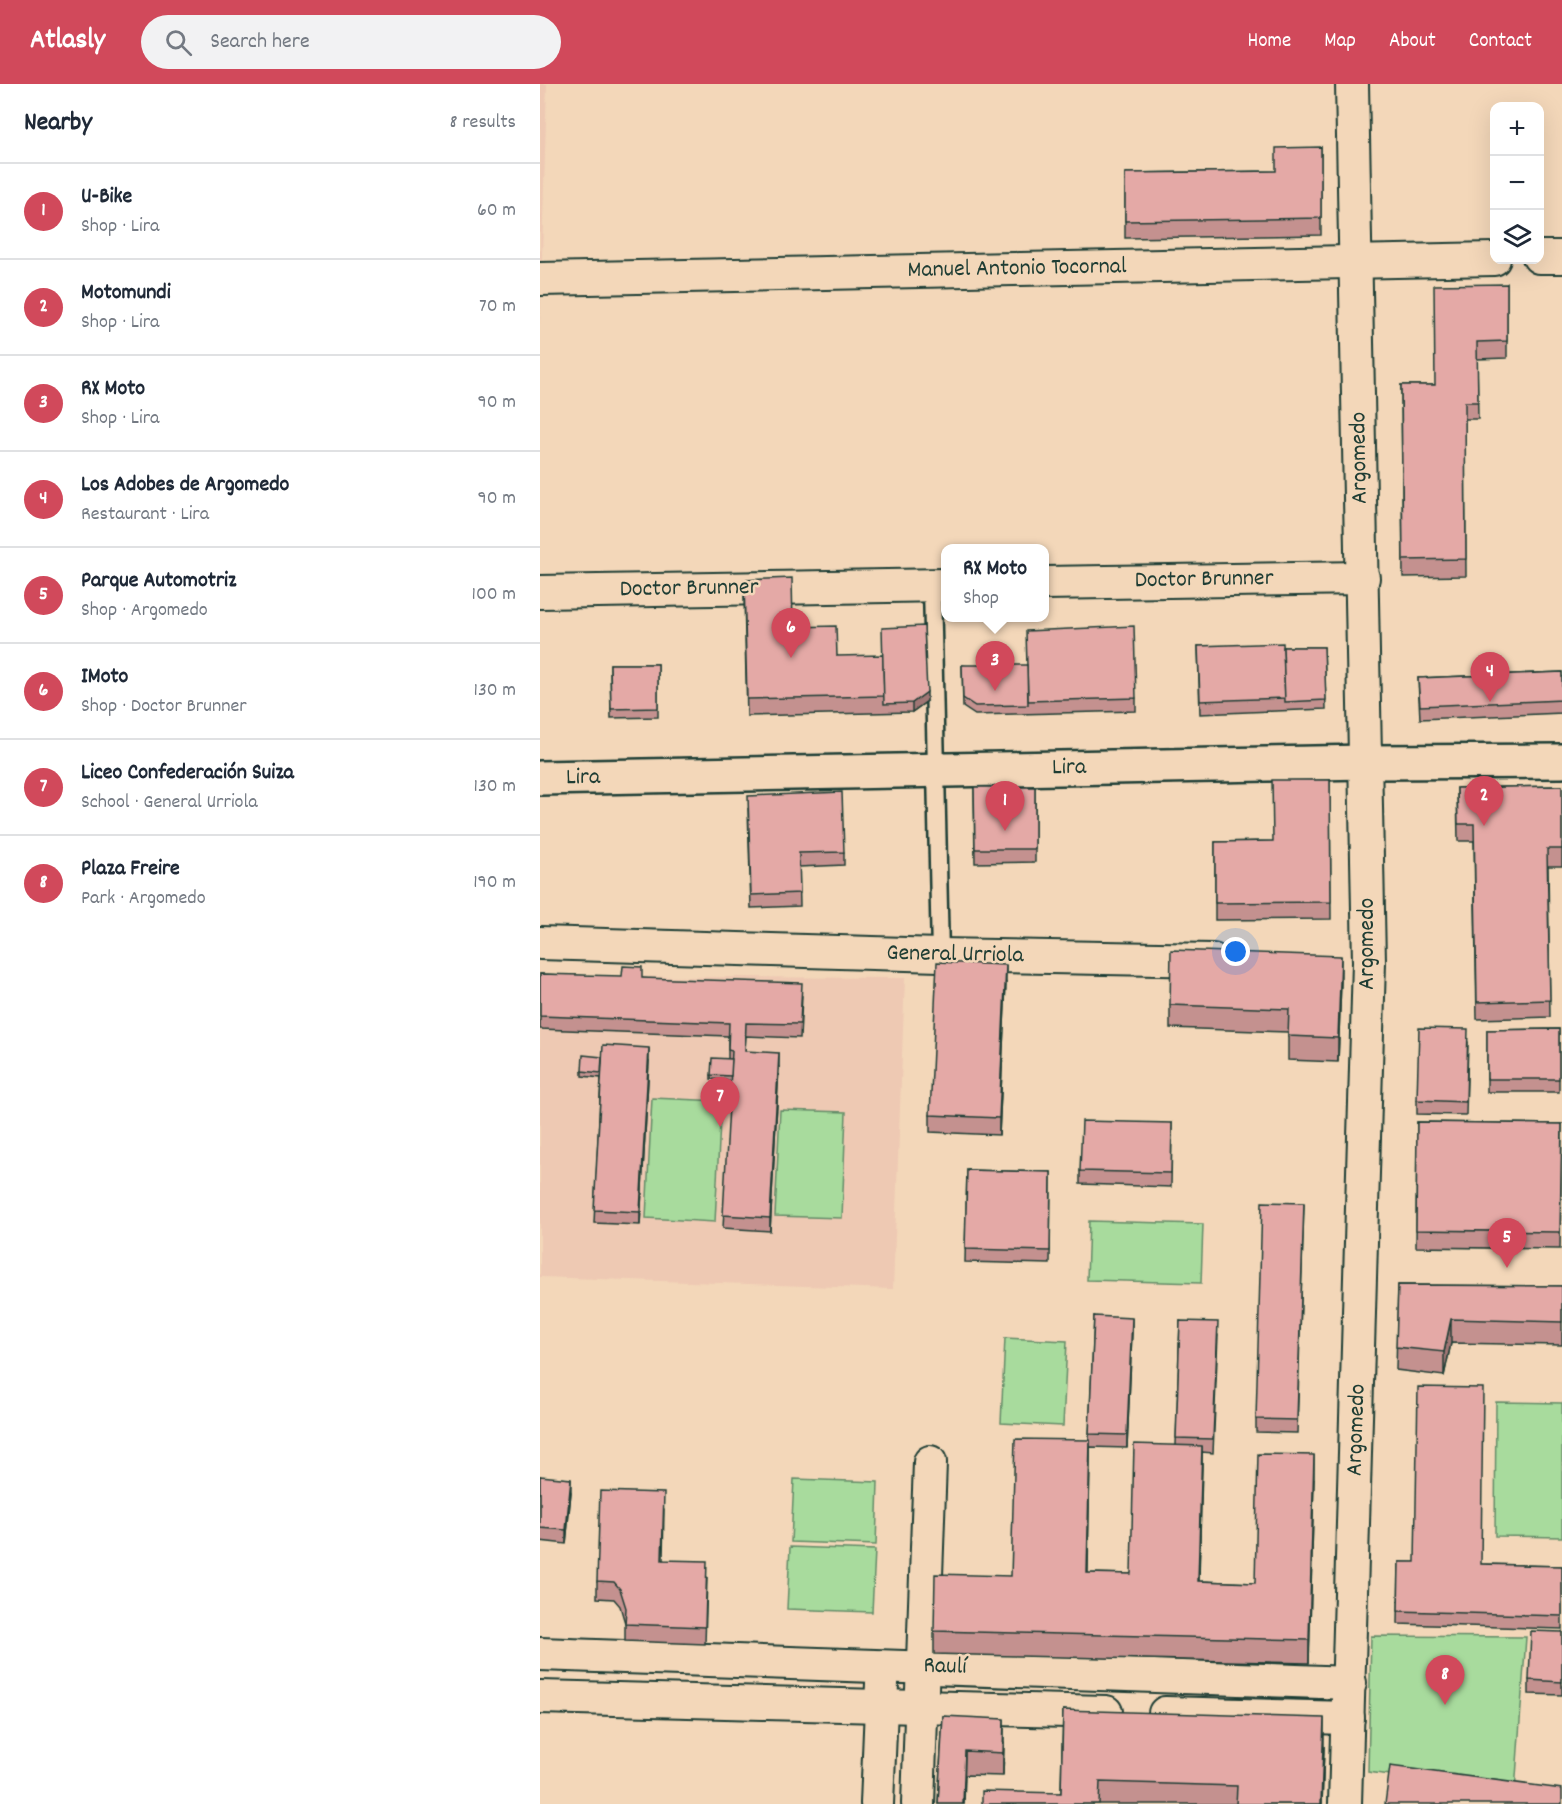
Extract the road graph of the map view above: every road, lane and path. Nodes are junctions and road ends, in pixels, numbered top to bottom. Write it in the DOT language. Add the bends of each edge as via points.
graph roads {
  1 [pos="1352,84"];
  2 [pos="1562,257"];
  3 [pos="1544,258"];
  4 [pos="1490,259"];
  5 [pos="1356,262"];
  6 [pos="540,279"];
  7 [pos="1363,578"];
  8 [pos="1049,583"];
  9 [pos="939,585"];
  10 [pos="540,592"];
  11 [pos="1562,761"];
  12 [pos="1366,762"];
  13 [pos="936,771"];
  14 [pos="540,778"];
  15 [pos="540,943"];
  16 [pos="940,955"];
  17 [pos="1238,960"];
  18 [pos="930,1462"];
  19 [pos="540,1654"];
  20 [pos="883,1664"];
  21 [pos="924,1666"];
  22 [pos="1350,1683"];
  23 [pos="540,1697"];
  24 [pos="881,1705"];
  25 [pos="922,1707"];
  26 [pos="1348,1718"];
  27 [pos="877,1804"];
  28 [pos="918,1804"];
  29 [pos="1345,1804"];
  1 -- 5 [label="street, Argomedo"];
  2 -- 3 [label="street"];
  4 -- 5 [label="street, Manuel Antonio Tocornal"];
  5 -- 6 [label="street, Manuel Antonio Tocornal"];
  5 -- 7 [label="street, Argomedo"];
  7 -- 8 [label="street, Doctor Brunner"];
  7 -- 12 [label="street, Argomedo"];
  9 -- 10 [label="street, Doctor Brunner"];
  9 -- 13 [label="lane"];
  11 -- 12 [label="main road, Lira"];
  12 -- 13 [label="main road, Lira"];
  12 -- 22 [label="street, Argomedo" via="1358,962"];
  13 -- 14 [label="main road, Lira"];
  13 -- 16 [label="lane"];
  15 -- 16 [label="street, General Urriola"];
  16 -- 17 [label="street, General Urriola"];
  18 -- 21 [label="street"];
  19 -- 20 [label="street, Raulí"];
  20 -- 21 [label="street, Raulí"];
  20 -- 24 [label="street"];
  21 -- 22 [label="street, Raulí"];
  21 -- 25 [label="street"];
  22 -- 26 [label="street, Argomedo"];
  23 -- 24 [label="street, Raulí"];
  24 -- 25 [label="street, Raulí"];
  24 -- 27 [label="street"];
  25 -- 26 [label="street, Raulí"];
  25 -- 28 [label="street"];
  26 -- 29 [label="street, Argomedo"];
}
